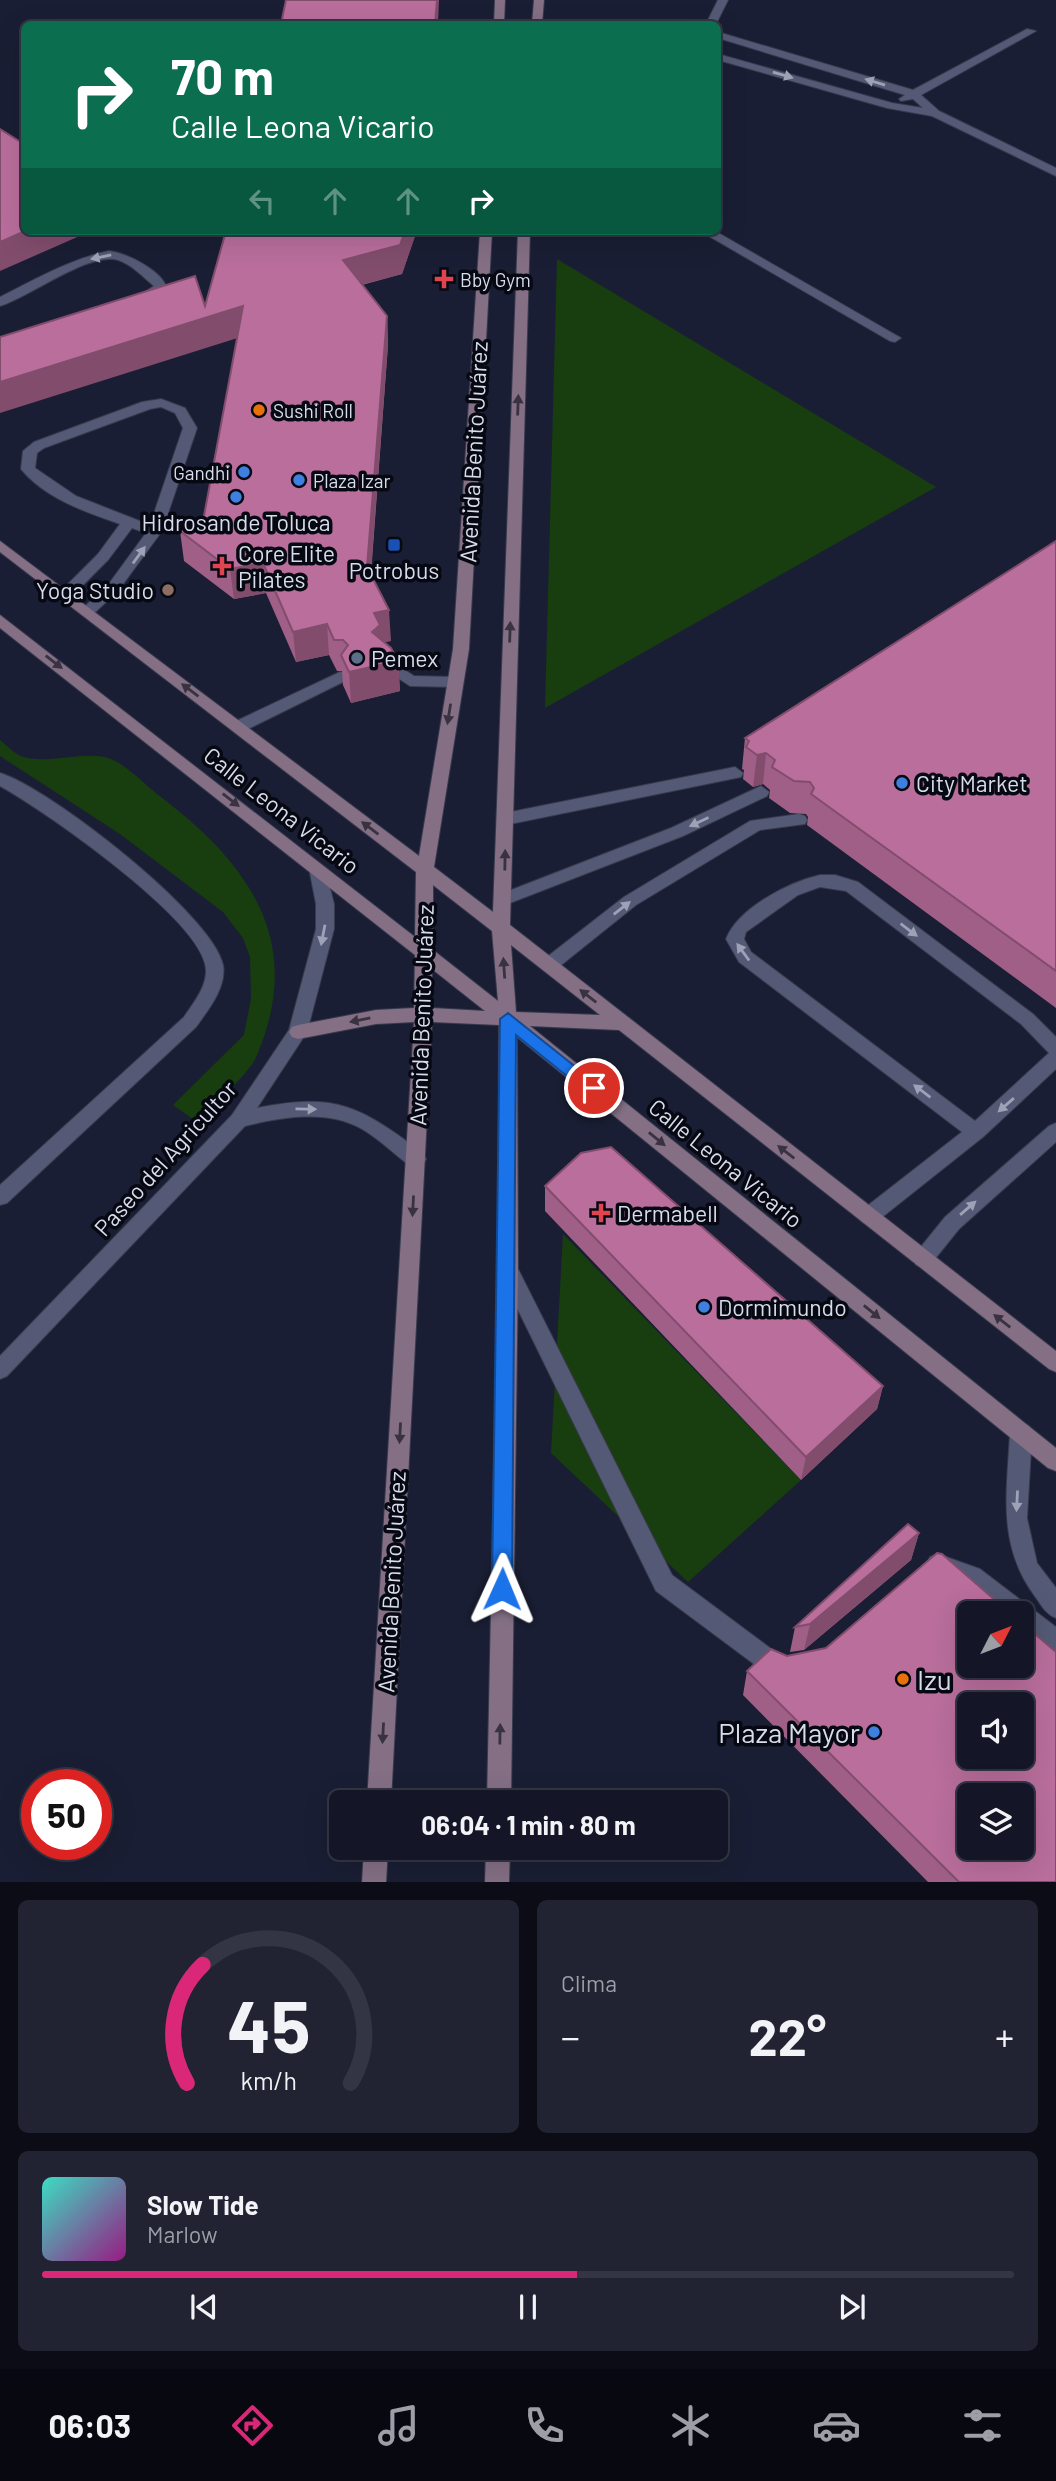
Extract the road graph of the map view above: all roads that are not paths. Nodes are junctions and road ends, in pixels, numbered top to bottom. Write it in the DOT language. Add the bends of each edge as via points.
graph roads {
  1 [pos="500,0"];
  2 [pos="539,0"];
  3 [pos="723,0"];
  4 [pos="499,21"];
  5 [pos="537,21"];
  6 [pos="712,21"];
  7 [pos="1031,31"];
  8 [pos="721,36"];
  9 [pos="721,58"];
  10 [pos="914,94"];
  11 [pos="891,106"];
  12 [pos="934,113"];
  13 [pos="1056,173"];
  14 [pos="486,235"];
  15 [pos="524,235"];
  16 [pos="713,235"];
  17 [pos="0,302"];
  18 [pos="125,304"];
  19 [pos="895,338"];
  20 [pos="129,522"];
  21 [pos="155,531"];
  22 [pos="0,545"];
  23 [pos="65,595"];
  24 [pos="87,612"];
  25 [pos="0,620"];
  26 [pos="385,662"];
  27 [pos="340,677"];
  28 [pos="454,682"];
  29 [pos="238,727"];
  30 [pos="735,773"];
  31 [pos="2,781"];
  32 [pos="761,792"];
  33 [pos="505,818"];
  34 [pos="799,820"];
  35 [pos="317,868"];
  36 [pos="425,869"];
  37 [pos="504,899"];
  38 [pos="501,928"];
  39 [pos="426,956"];
  40 [pos="549,965"];
  41 [pos="423,1015"];
  42 [pos="508,1019"];
  43 [pos="624,1023"];
  44 [pos="298,1032"];
  45 [pos="1056,1049"];
  46 [pos="1056,1058"];
  47 [pos="239,1120"];
  48 [pos="1056,1131"];
  49 [pos="976,1132"];
  50 [pos="416,1159"];
  51 [pos="0,1197"];
  52 [pos="869,1216"];
  53 [pos="923,1259"];
  54 [pos="508,1269"];
  55 [pos="1056,1363"];
  56 [pos="0,1370"];
  57 [pos="1021,1433"];
  58 [pos="1056,1461"];
  59 [pos="913,1575"];
  60 [pos="1004,1601"];
  61 [pos="1056,1607"];
  62 [pos="1034,1624"];
  63 [pos="1056,1641"];
  64 [pos="803,1665"];
  65 [pos="380,1790"];
  66 [pos="499,1790"];
  67 [pos="375,1860"];
  68 [pos="498,1860"];
  69 [pos="374,1882"];
  70 [pos="497,1882"];
  1 -- 4 [label="main road"];
  2 -- 5 [label="main road"];
  3 -- 6 [label="street"];
  7 -- 10 [label="street"];
  10 -- 8 [label="street, one-way"];
  9 -- 11 [label="street, one-way"];
  10 -- 11 [label="street"];
  10 -- 12 [label="street"];
  11 -- 12 [label="street"];
  12 -- 13 [label="street"];
  14 -- 28 [label="main road, Avenida Benito Juárez" via="461,649"];
  33 -- 15 [label="main road, Avenida Benito Juárez, one-way"];
  16 -- 19 [label="street"];
  18 -- 17 [label="street, one-way" via="157,293 160,285 112,255 93,258"];
  20 -- 21 [label="street"];
  20 -- 21 [label="street" via="38,480 27,469 30,451 146,405 176,406 190,428"];
  20 -- 23 [label="street" via="103,557"];
  24 -- 21 [label="street, one-way" via="114,588"];
  22 -- 23 [label="main road, Calle Leona Vicario"];
  23 -- 24 [label="main road, Calle Leona Vicario"];
  29 -- 24 [label="main road, Calle Leona Vicario, one-way"];
  25 -- 35 [label="main road, Calle Leona Vicario, one-way"];
  26 -- 28 [label="street" via="410,681"];
  27 -- 29 [label="street"];
  28 -- 36 [label="main road, Avenida Benito Juárez, one-way"];
  36 -- 29 [label="main road, Calle Leona Vicario, one-way"];
  30 -- 33 [label="street"];
  31 -- 51 [label="street" via="136,873 194,929 214,963 211,993 190,1022"];
  32 -- 37 [label="street, one-way" via="677,832"];
  37 -- 33 [label="main road, Avenida Benito Juárez, one-way"];
  40 -- 34 [label="street, one-way" via="630,901 756,825"];
  35 -- 39 [label="main road, Calle Leona Vicario"];
  35 -- 44 [label="street, Paseo del Agricultor, one-way" via="325,929"];
  36 -- 38 [label="main road, Calle Leona Vicario"];
  36 -- 39 [label="main road, Avenida Benito Juárez"];
  37 -- 38 [label="main road, Avenida Benito Juárez"];
  38 -- 40 [label="main road, Calle Leona Vicario"];
  42 -- 38 [label="main road, Avenida Benito Juárez, one-way"];
  39 -- 41 [label="main road, Avenida Benito Juárez"];
  39 -- 42 [label="main road, Calle Leona Vicario"];
  43 -- 40 [label="main road, Calle Leona Vicario, one-way"];
  41 -- 42 [label="main road"];
  41 -- 44 [label="main road, one-way" via="376,1017"];
  41 -- 50 [label="main road, Avenida Benito Juárez"];
  42 -- 43 [label="main road"];
  42 -- 54 [label="main road, Avenida Benito Juárez"];
  42 -- 57 [label="main road, Calle Leona Vicario, one-way"];
  52 -- 43 [label="main road, Calle Leona Vicario, one-way"];
  44 -- 47 [label="street, Paseo del Agricultor"];
  49 -- 45 [label="street, one-way" via="745,957 734,939 739,929 805,883 834,879 852,886 1027,1019"];
  46 -- 49 [label="street, one-way"];
  47 -- 50 [label="street, one-way" via="282,1109 318,1110 362,1120"];
  47 -- 56 [label="street, Paseo del Agricultor"];
  53 -- 48 [label="street, one-way" via="952,1223"];
  49 -- 52 [label="street"];
  50 -- 65 [label="main road, Avenida Benito Juárez, one-way"];
  52 -- 53 [label="main road, Calle Leona Vicario"];
  55 -- 53 [label="main road, Calle Leona Vicario, one-way"];
  54 -- 64 [label="street" via="664,1583 766,1660 781,1667"];
  66 -- 54 [label="main road, Avenida Benito Juárez, one-way"];
  57 -- 58 [label="main road, Calle Leona Vicario"];
  57 -- 61 [label="street, one-way" via="1016,1518 1027,1567"];
  59 -- 60 [label="street" via="924,1566 958,1568"];
  62 -- 63 [label="street"];
  67 -- 69 [label="main road"];
  68 -- 70 [label="main road"];
}
